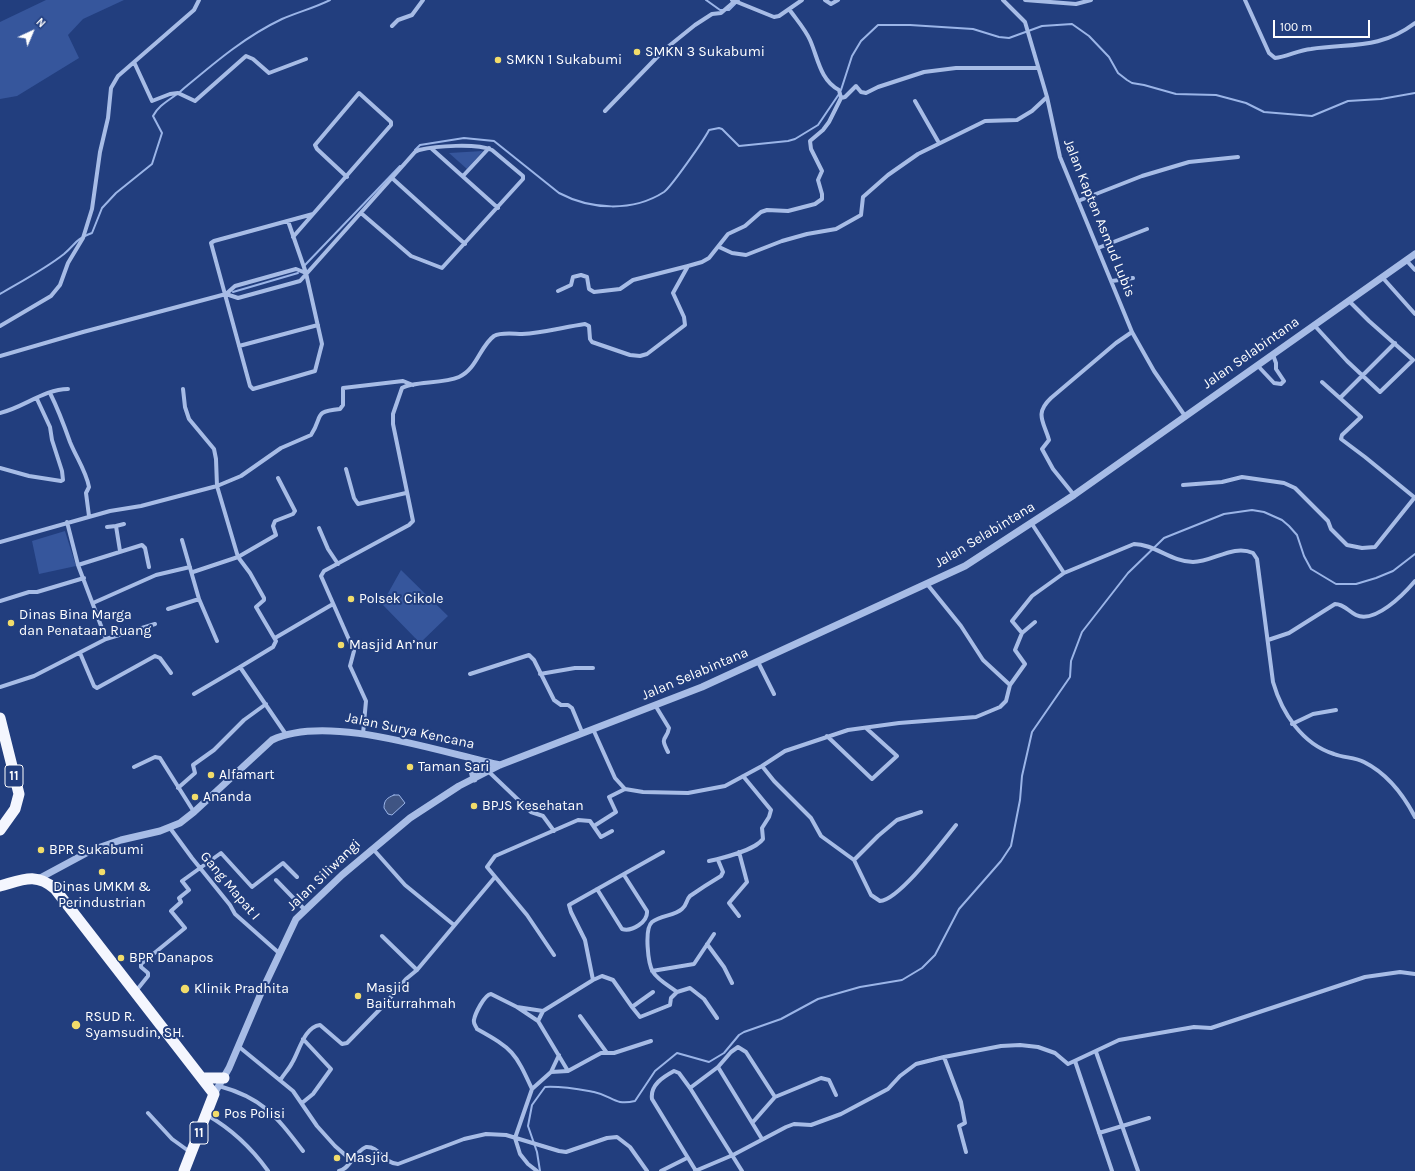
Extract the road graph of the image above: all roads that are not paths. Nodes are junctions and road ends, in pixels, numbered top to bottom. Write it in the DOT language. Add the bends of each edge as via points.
graph roads {
  1 [pos="199,0"];
  2 [pos="802,0"];
  3 [pos="825,0"];
  4 [pos="838,0"];
  5 [pos="1003,0"];
  6 [pos="1025,0"];
  7 [pos="1091,0"];
  8 [pos="1245,0"];
  9 [pos="421,1"];
  10 [pos="733,1"];
  11 [pos="789,9"];
  12 [pos="1415,23"];
  13 [pos="392,26"];
  14 [pos="306,59"];
  15 [pos="134,62"];
  16 [pos="1038,68"];
  17 [pos="1047,97"];
  18 [pos="841,98"];
  19 [pos="915,101"];
  20 [pos="605,111"];
  21 [pos="938,143"];
  22 [pos="431,148"];
  23 [pos="489,148"];
  24 [pos="1238,157"];
  25 [pos="463,176"];
  26 [pos="347,177"];
  27 [pos="392,178"];
  28 [pos="1078,201"];
  29 [pos="498,208"];
  30 [pos="361,213"];
  31 [pos="313,214"];
  32 [pos="288,221"];
  33 [pos="1147,229"];
  34 [pos="293,237"];
  35 [pos="465,244"];
  36 [pos="719,247"];
  37 [pos="1098,248"];
  38 [pos="1415,254"];
  39 [pos="1406,260"];
  40 [pos="688,266"];
  41 [pos="1415,270"];
  42 [pos="306,273"];
  43 [pos="1382,277"];
  44 [pos="1133,278"];
  45 [pos="1112,282"];
  46 [pos="558,292"];
  47 [pos="226,294"];
  48 [pos="1348,300"];
  49 [pos="1415,314"];
  50 [pos="318,325"];
  51 [pos="1314,325"];
  52 [pos="0,326"];
  53 [pos="1132,332"];
  54 [pos="1395,343"];
  55 [pos="239,346"];
  56 [pos="0,356"];
  57 [pos="1273,356"];
  58 [pos="1414,361"];
  59 [pos="1258,366"];
  60 [pos="1362,376"];
  61 [pos="1322,382"];
  62 [pos="413,385"];
  63 [pos="68,389"];
  64 [pos="183,389"];
  65 [pos="50,393"];
  66 [pos="1340,398"];
  67 [pos="37,399"];
  68 [pos="0,413"];
  69 [pos="1185,416"];
  70 [pos="0,468"];
  71 [pos="346,469"];
  72 [pos="278,478"];
  73 [pos="1183,485"];
  74 [pos="217,486"];
  75 [pos="406,493"];
  76 [pos="1074,495"];
  77 [pos="1415,497"];
  78 [pos="89,516"];
  79 [pos="67,522"];
  80 [pos="124,524"];
  81 [pos="1032,524"];
  82 [pos="107,526"];
  83 [pos="116,526"];
  84 [pos="319,528"];
  85 [pos="182,540"];
  86 [pos="0,542"];
  87 [pos="120,551"];
  88 [pos="238,558"];
  89 [pos="338,564"];
  90 [pos="78,565"];
  91 [pos="190,566"];
  92 [pos="149,567"];
  93 [pos="193,572"];
  94 [pos="1064,573"];
  95 [pos="84,578"];
  96 [pos="1415,581"];
  97 [pos="928,584"];
  98 [pos="199,599"];
  99 [pos="0,601"];
  100 [pos="93,603"];
  101 [pos="333,604"];
  102 [pos="168,609"];
  103 [pos="1035,622"];
  104 [pos="155,624"];
  105 [pos="1022,633"];
  106 [pos="275,638"];
  107 [pos="106,639"];
  108 [pos="1268,640"];
  109 [pos="217,641"];
  110 [pos="80,653"];
  111 [pos="758,662"];
  112 [pos="240,667"];
  113 [pos="593,668"];
  114 [pos="171,673"];
  115 [pos="470,674"];
  116 [pos="540,674"];
  117 [pos="1010,685"];
  118 [pos="0,687"];
  119 [pos="194,694"];
  120 [pos="774,694"];
  121 [pos="266,704"];
  122 [pos="655,705"];
  123 [pos="1336,710"];
  124 [pos="0,718"];
  125 [pos="1292,724"];
  126 [pos="866,728"];
  127 [pos="593,729"];
  128 [pos="582,732"];
  129 [pos="285,734"];
  130 [pos="363,734"];
  131 [pos="827,736"];
  132 [pos="668,752"];
  133 [pos="468,758"];
  134 [pos="500,765"];
  135 [pos="762,766"];
  136 [pos="134,767"];
  137 [pos="488,772"];
  138 [pos="743,776"];
  139 [pos="474,778"];
  140 [pos="178,788"];
  141 [pos="625,789"];
  142 [pos="194,812"];
  143 [pos="921,812"];
  144 [pos="1415,817"];
  145 [pos="956,825"];
  146 [pos="594,826"];
  147 [pos="170,828"];
  148 [pos="0,830"];
  149 [pos="554,831"];
  150 [pos="612,832"];
  151 [pos="372,849"];
  152 [pos="663,852"];
  153 [pos="740,852"];
  154 [pos="718,860"];
  155 [pos="854,860"];
  156 [pos="710,861"];
  157 [pos="201,868"];
  158 [pos="624,875"];
  159 [pos="495,877"];
  160 [pos="40,878"];
  161 [pos="297,878"];
  162 [pos="276,880"];
  163 [pos="0,886"];
  164 [pos="597,888"];
  165 [pos="305,910"];
  166 [pos="739,916"];
  167 [pos="454,925"];
  168 [pos="714,934"];
  169 [pos="382,936"];
  170 [pos="707,944"];
  171 [pos="279,953"];
  172 [pos="554,955"];
  173 [pos="417,970"];
  174 [pos="652,971"];
  175 [pos="1415,974"];
  176 [pos="593,980"];
  177 [pos="732,983"];
  178 [pos="653,992"];
  179 [pos="676,992"];
  180 [pos="134,993"];
  181 [pos="632,1006"];
  182 [pos="516,1007"];
  183 [pos="543,1011"];
  184 [pos="580,1016"];
  185 [pos="717,1018"];
  186 [pos="538,1021"];
  187 [pos="303,1039"];
  188 [pos="651,1041"];
  189 [pos="238,1046"];
  190 [pos="1096,1052"];
  191 [pos="607,1053"];
  192 [pos="559,1055"];
  193 [pos="944,1058"];
  194 [pos="1075,1061"];
  195 [pos="718,1067"];
  196 [pos="568,1071"];
  197 [pos="551,1072"];
  198 [pos="204,1078"];
  199 [pos="281,1079"];
  200 [pos="219,1086"];
  201 [pos="690,1088"];
  202 [pos="532,1089"];
  203 [pos="836,1095"];
  204 [pos="775,1097"];
  205 [pos="302,1103"];
  206 [pos="148,1113"];
  207 [pos="207,1115"];
  208 [pos="1149,1118"];
  209 [pos="753,1122"];
  210 [pos="1121,1126"];
  211 [pos="1099,1133"];
  212 [pos="515,1138"];
  213 [pos="762,1139"];
  214 [pos="303,1151"];
  215 [pos="190,1152"];
  216 [pos="966,1152"];
  217 [pos="733,1155"];
  218 [pos="687,1158"];
  219 [pos="351,1160"];
  220 [pos="184,1171"];
  221 [pos="268,1171"];
  222 [pos="339,1171"];
  223 [pos="537,1171"];
  224 [pos="647,1171"];
  225 [pos="661,1171"];
  226 [pos="696,1171"];
  227 [pos="742,1171"];
  228 [pos="1112,1171"];
  229 [pos="1138,1171"];
  1 -- 15 [label="street" via="194,10"];
  2 -- 11 [label="street"];
  3 -- 4 [label="street" via="831,4"];
  5 -- 16 [label="street, Jalan Kapten Asmud Lubis" via="1024,20"];
  6 -- 7 [label="street" via="1076,4"];
  8 -- 12 [label="street" via="1269,53 1274,58 1308,49 1363,46 1386,39"];
  9 -- 13 [label="street" via="412,15 398,20"];
  10 -- 11 [label="street" via="774,17"];
  10 -- 20 [label="street" via="721,13 712,14 695,25 664,50"];
  11 -- 18 [label="street" via="810,41 818,64 832,87 839,90"];
  14 -- 15 [label="street" via="269,73 254,59 246,56 195,101 178,93 152,101"];
  15 -- 52 [label="street" via="118,76 111,88 91,215 60,285 51,296"];
  16 -- 17 [label="street, Jalan Kapten Asmud Lubis"];
  16 -- 18 [label="street" via="956,68 924,72 878,87 865,94 856,86"];
  17 -- 21 [label="street" via="1017,120 985,121"];
  17 -- 28 [label="street, Jalan Kapten Asmud Lubis" via="1060,157"];
  18 -- 36 [label="street" via="829,122 810,141 811,149 822,171 818,180 822,200 788,211 762,212 745,226 728,234"];
  19 -- 21 [label="street"];
  21 -- 36 [label="street" via="888,175 863,197 861,214 836,229 782,241 746,255 732,253"];
  22 -- 23 [label="street"];
  22 -- 25 [label="street"];
  22 -- 27 [label="street" via="415,152"];
  23 -- 25 [label="street"];
  23 -- 29 [label="street" via="523,176"];
  24 -- 28 [label="street" via="1189,162 1142,176"];
  25 -- 29 [label="street"];
  26 -- 26 [label="street" via="391,124 359,93 315,145"];
  26 -- 31 [label="street"];
  27 -- 30 [label="street"];
  27 -- 35 [label="street"];
  28 -- 37 [label="street, Jalan Kapten Asmud Lubis"];
  29 -- 35 [label="street"];
  30 -- 35 [label="street" via="411,256 440,268 443,268"];
  30 -- 42 [label="street"];
  31 -- 32 [label="street"];
  31 -- 34 [label="street"];
  32 -- 34 [label="street"];
  32 -- 47 [label="street" via="211,243"];
  33 -- 37 [label="street"];
  34 -- 42 [label="street"];
  36 -- 40 [label="street" via="705,261"];
  37 -- 45 [label="street, Jalan Kapten Asmud Lubis"];
  38 -- 39 [label="street, Jalan Selabintana"];
  39 -- 41 [label="street"];
  39 -- 43 [label="street, Jalan Selabintana"];
  40 -- 46 [label="street" via="633,280 620,289 594,292 589,289 587,277 582,274 573,278 570,285"];
  40 -- 62 [label="street" via="673,291 685,325 643,355 630,355 592,342 589,326 585,324 526,334 497,335 491,339 471,368 460,377 439,383"];
  42 -- 47 [label="street" via="296,269 235,286"];
  42 -- 47 [label="street" via="300,281 238,298"];
  42 -- 50 [label="street"];
  43 -- 48 [label="street, Jalan Selabintana"];
  43 -- 49 [label="street"];
  44 -- 45 [label="street"];
  45 -- 53 [label="street, Jalan Kapten Asmud Lubis"];
  47 -- 55 [label="street"];
  47 -- 56 [label="street"];
  48 -- 51 [label="street, Jalan Selabintana"];
  48 -- 54 [label="street"];
  50 -- 55 [label="street"];
  50 -- 55 [label="street" via="322,347 315,371 254,389 250,386"];
  51 -- 57 [label="street, Jalan Selabintana"];
  51 -- 60 [label="street"];
  53 -- 69 [label="street, Jalan Kapten Asmud Lubis" via="1154,371"];
  53 -- 76 [label="street" via="1052,398 1041,412 1049,440 1042,449 1052,469"];
  54 -- 58 [label="street"];
  54 -- 60 [label="street"];
  57 -- 59 [label="street, Jalan Selabintana"];
  57 -- 59 [label="street" via="1276,369 1284,378 1281,384 1274,383"];
  58 -- 60 [label="street" via="1380,392"];
  59 -- 69 [label="street, Jalan Selabintana"];
  60 -- 66 [label="street"];
  61 -- 66 [label="street"];
  62 -- 74 [label="street" via="403,381 343,388 343,405 340,409 328,409 321,413 311,435 281,448 241,476"];
  62 -- 75 [label="street" via="402,388 392,419"];
  63 -- 65 [label="street"];
  64 -- 74 [label="street" via="189,419 214,449"];
  65 -- 67 [label="street"];
  65 -- 78 [label="street" via="88,479 89,487 86,493"];
  66 -- 77 [label="street" via="1361,417 1341,439"];
  67 -- 68 [label="street"];
  67 -- 70 [label="street" via="50,427 63,480 29,476"];
  69 -- 76 [label="street, Jalan Selabintana"];
  71 -- 75 [label="street" via="358,504"];
  72 -- 88 [label="street" via="295,512 275,522 275,536"];
  73 -- 77 [label="street" via="1222,482 1242,477 1284,483 1295,488 1328,521 1331,529 1347,545 1362,548 1376,547"];
  74 -- 78 [label="street" via="169,500"];
  74 -- 88 [label="street"];
  75 -- 89 [label="street" via="413,518 411,523"];
  76 -- 81 [label="street, Jalan Selabintana"];
  78 -- 79 [label="street"];
  79 -- 86 [label="street"];
  79 -- 90 [label="street"];
  80 -- 83 [label="street"];
  81 -- 94 [label="street"];
  81 -- 97 [label="street, Jalan Selabintana" via="965,566"];
  82 -- 83 [label="street"];
  83 -- 87 [label="street"];
  84 -- 89 [label="street"];
  85 -- 91 [label="street"];
  87 -- 90 [label="street"];
  87 -- 92 [label="street" via="144,546"];
  88 -- 93 [label="street"];
  88 -- 106 [label="street" via="264,598 256,607"];
  89 -- 101 [label="street" via="324,571 321,576"];
  90 -- 95 [label="street"];
  91 -- 93 [label="street"];
  91 -- 100 [label="street" via="151,578"];
  93 -- 98 [label="street"];
  94 -- 105 [label="street" via="1032,596 1012,620"];
  94 -- 108 [label="street" via="1134,544 1144,545 1190,562 1209,560 1231,552 1248,551 1257,559"];
  95 -- 99 [label="street"];
  95 -- 100 [label="street"];
  96 -- 108 [label="street" via="1396,602 1383,610 1361,616 1342,605 1334,604 1289,632"];
  97 -- 111 [label="street, Jalan Selabintana"];
  97 -- 117 [label="street" via="961,626 983,660"];
  98 -- 102 [label="street"];
  98 -- 109 [label="street"];
  100 -- 107 [label="street"];
  101 -- 106 [label="street"];
  101 -- 130 [label="street" via="354,651 350,666 366,701"];
  103 -- 105 [label="street"];
  104 -- 107 [label="street"];
  105 -- 117 [label="street" via="1014,650 1025,664"];
  106 -- 112 [label="street" via="273,647"];
  107 -- 110 [label="street"];
  108 -- 125 [label="street" via="1273,682 1278,699"];
  110 -- 114 [label="street" via="97,688 155,656 160,658"];
  110 -- 118 [label="street" via="34,676"];
  111 -- 120 [label="street"];
  111 -- 122 [label="street, Jalan Selabintana"];
  112 -- 119 [label="street"];
  112 -- 121 [label="street"];
  113 -- 116 [label="street" via="575,668"];
  115 -- 116 [label="street" via="529,656 534,660"];
  116 -- 128 [label="street" via="554,700 572,708"];
  117 -- 126 [label="street" via="1006,701 1000,707 976,717"];
  121 -- 129 [label="street"];
  121 -- 140 [label="street" via="193,765 195,773"];
  122 -- 127 [label="street, Jalan Selabintana"];
  122 -- 132 [label="street" via="669,728 663,738"];
  123 -- 125 [label="street" via="1313,714"];
  124 -- 148 [label="highway, 11" via="19,794 15,809"];
  125 -- 144 [label="street" via="1326,751 1363,761 1380,772 1399,791"];
  126 -- 131 [label="street"];
  126 -- 131 [label="street" via="897,756 872,779"];
  127 -- 128 [label="street, Jalan Selabintana"];
  127 -- 141 [label="street" via="615,778"];
  128 -- 134 [label="street, Jalan Selabintana"];
  129 -- 130 [label="street, Jalan Surya Kencana" via="325,730"];
  129 -- 142 [label="street, Jalan Surya Kencana" via="267,744"];
  130 -- 133 [label="street, Jalan Surya Kencana"];
  131 -- 135 [label="street" via="785,751"];
  133 -- 134 [label="street, Jalan Surya Kencana"];
  133 -- 139 [label="street"];
  134 -- 137 [label="street, Jalan Siliwangi"];
  135 -- 138 [label="street"];
  135 -- 155 [label="street" via="811,818 821,836"];
  136 -- 140 [label="street" via="155,757 160,758"];
  137 -- 139 [label="street, Jalan Siliwangi"];
  137 -- 149 [label="street" via="526,808 534,814 543,816"];
  138 -- 141 [label="street" via="725,786 688,794 650,793"];
  138 -- 153 [label="street" via="771,813 762,828 762,841"];
  139 -- 151 [label="street, Jalan Siliwangi" via="415,815"];
  140 -- 142 [label="street"];
  141 -- 146 [label="street" via="610,797 616,812"];
  142 -- 147 [label="street, Jalan Surya Kencana"];
  143 -- 155 [label="street" via="897,820"];
  145 -- 155 [label="street" via="904,885 885,900 880,901 871,895"];
  146 -- 149 [label="street" via="590,821 582,820"];
  146 -- 150 [label="street" via="602,837"];
  147 -- 157 [label="street, Gang Mapat I"];
  147 -- 160 [label="street, Jalan Surya Kencana" via="92,850"];
  149 -- 159 [label="street" via="495,856 487,867"];
  151 -- 165 [label="street, Jalan Siliwangi"];
  151 -- 167 [label="street" via="405,885"];
  152 -- 158 [label="street"];
  153 -- 154 [label="street"];
  153 -- 166 [label="street" via="747,882 729,903"];
  154 -- 156 [label="street"];
  154 -- 174 [label="street" via="723,872 721,876 689,897 681,910 659,917 649,924 647,934"];
  157 -- 161 [label="street" via="222,853 252,887 283,863"];
  157 -- 171 [label="street, Gang Mapat I" via="235,914"];
  157 -- 180 [label="street" via="182,881 189,890 179,898 181,902 171,911 185,928 141,964 148,976"];
  158 -- 164 [label="street"];
  158 -- 164 [label="street" via="647,911 646,918 636,926 622,929"];
  159 -- 167 [label="street"];
  159 -- 172 [label="street" via="528,915"];
  160 -- 163 [label="highway, Jalan Surya Kencana"];
  160 -- 180 [label="highway" via="55,889"];
  162 -- 165 [label="street"];
  164 -- 176 [label="street" via="571,903 569,907 585,940"];
  165 -- 171 [label="street, Jalan Siliwangi" via="296,919"];
  167 -- 173 [label="street"];
  168 -- 170 [label="street"];
  169 -- 173 [label="street"];
  170 -- 174 [label="street" via="694,964"];
  170 -- 177 [label="street"];
  171 -- 189 [label="street, Jalan Siliwangi"];
  173 -- 187 [label="street" via="345,1044 336,1040 320,1025 315,1026"];
  174 -- 179 [label="street"];
  175 -- 190 [label="street" via="1400,972 1365,977 1210,1028 1194,1027 1119,1040"];
  176 -- 181 [label="street" via="602,976 613,980"];
  176 -- 183 [label="street"];
  178 -- 181 [label="street"];
  179 -- 181 [label="street" via="669,1006 640,1017"];
  179 -- 185 [label="street" via="690,988 704,999"];
  180 -- 198 [label="highway"];
  182 -- 183 [label="street"];
  182 -- 186 [label="street"];
  182 -- 202 [label="street" via="494,995 488,995 474,1024 511,1050"];
  183 -- 186 [label="street"];
  184 -- 191 [label="street"];
  186 -- 192 [label="street"];
  187 -- 199 [label="street" via="292,1064"];
  187 -- 205 [label="street" via="331,1069 313,1094"];
  188 -- 191 [label="street"];
  189 -- 199 [label="street"];
  189 -- 200 [label="street, Jalan Siliwangi"];
  190 -- 194 [label="street"];
  190 -- 210 [label="street"];
  191 -- 196 [label="street" via="595,1056"];
  192 -- 196 [label="street"];
  192 -- 197 [label="street"];
  193 -- 194 [label="street" via="1001,1046 1020,1045 1038,1047 1054,1053 1068,1064"];
  193 -- 213 [label="street" via="916,1064 888,1089 841,1114 811,1125 794,1124"];
  193 -- 216 [label="street" via="962,1110 965,1123 958,1126"];
  194 -- 211 [label="street"];
  195 -- 201 [label="street"];
  195 -- 204 [label="street" via="736,1048 740,1048 746,1052"];
  195 -- 209 [label="street"];
  196 -- 197 [label="street"];
  197 -- 202 [label="street"];
  198 -- 200 [label="highway"];
  198 -- 200 [label="highway"];
  199 -- 205 [label="street"];
  200 -- 207 [label="highway, Jalan Siliwangi / 11"];
  200 -- 214 [label="street" via="253,1098 269,1109"];
  201 -- 217 [label="street"];
  201 -- 218 [label="street" via="679,1073 674,1071 656,1084 651,1094"];
  202 -- 212 [label="street"];
  203 -- 204 [label="street" via="825,1077"];
  204 -- 209 [label="street"];
  205 -- 219 [label="street" via="317,1126"];
  206 -- 215 [label="street" via="172,1139"];
  207 -- 215 [label="highway, Jalan Siliwangi / 11"];
  207 -- 221 [label="street" via="239,1137"];
  208 -- 210 [label="street"];
  209 -- 213 [label="street"];
  210 -- 211 [label="street"];
  210 -- 229 [label="street"];
  211 -- 228 [label="street"];
  212 -- 219 [label="street" via="497,1134 470,1137 398,1164 388,1162 369,1146 362,1148"];
  212 -- 223 [label="street" via="520,1154"];
  212 -- 224 [label="street" via="566,1152 617,1137 630,1146"];
  213 -- 217 [label="street"];
  215 -- 220 [label="highway, Jalan Siliwangi / 11"];
  217 -- 226 [label="street"];
  217 -- 227 [label="street"];
  218 -- 225 [label="street"];
  218 -- 226 [label="street"];
  219 -- 222 [label="street"];
}
